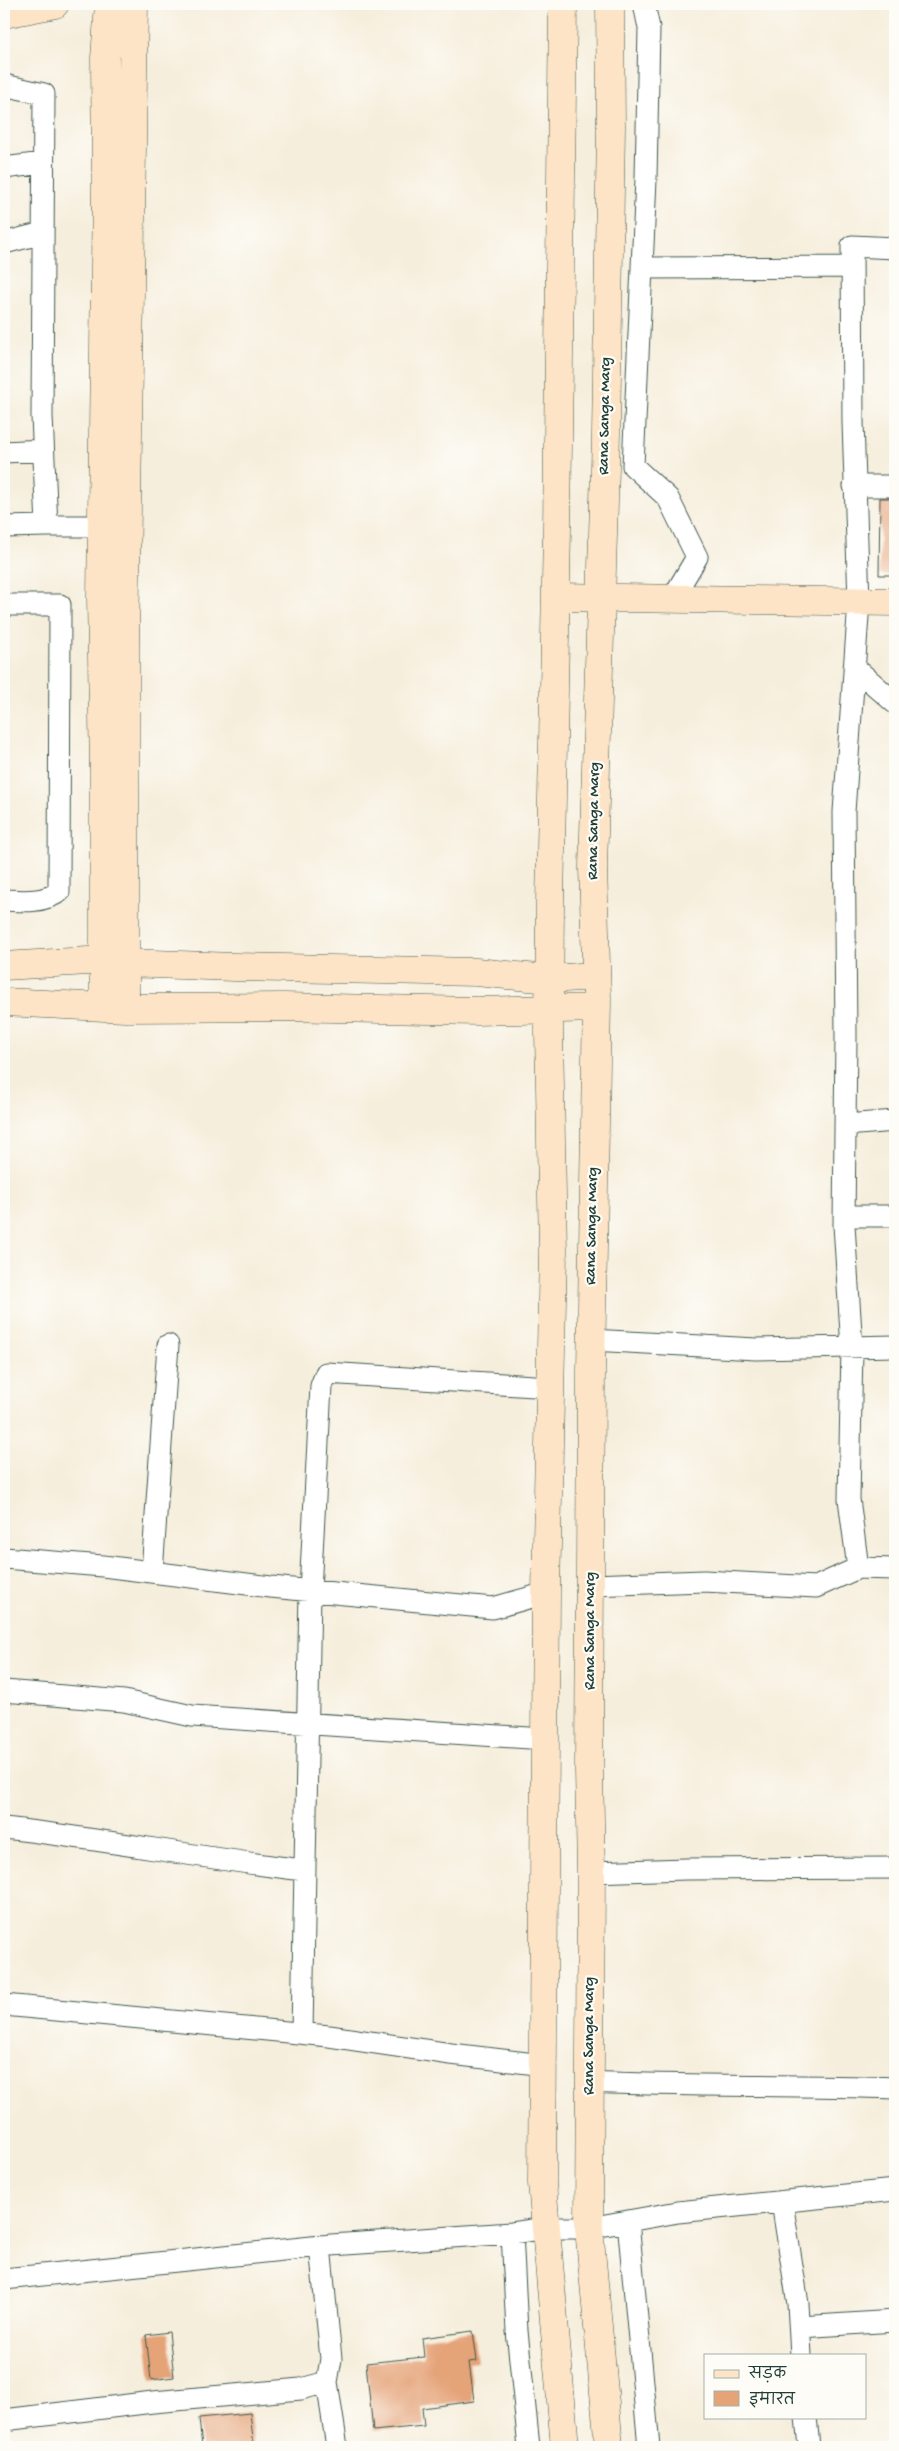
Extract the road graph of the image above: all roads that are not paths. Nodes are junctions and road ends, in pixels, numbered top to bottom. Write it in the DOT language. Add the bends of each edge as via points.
graph roads {
  1 [pos="55,4"];
  2 [pos="108,4"];
  3 [pos="134,4"];
  4 [pos="563,4"];
  5 [pos="610,4"];
  6 [pos="644,4"];
  7 [pos="4,14"];
  8 [pos="4,85"];
  9 [pos="43,164"];
  10 [pos="4,168"];
  11 [pos="43,233"];
  12 [pos="4,243"];
  13 [pos="895,248"];
  14 [pos="852,267"];
  15 [pos="642,268"];
  16 [pos="44,450"];
  17 [pos="4,452"];
  18 [pos="854,486"];
  19 [pos="895,486"];
  20 [pos="47,526"];
  21 [pos="114,526"];
  22 [pos="4,527"];
  23 [pos="556,597"];
  24 [pos="601,597"];
  25 [pos="672,598"];
  26 [pos="859,602"];
  27 [pos="895,602"];
  28 [pos="4,605"];
  29 [pos="854,667"];
  30 [pos="895,703"];
  31 [pos="4,900"];
  32 [pos="115,961"];
  33 [pos="4,966"];
  34 [pos="596,976"];
  35 [pos="549,979"];
  36 [pos="4,1002"];
  37 [pos="115,1008"];
  38 [pos="597,1008"];
  39 [pos="549,1009"];
  40 [pos="895,1121"];
  41 [pos="846,1125"];
  42 [pos="844,1216"];
  43 [pos="895,1216"];
  44 [pos="591,1340"];
  45 [pos="168,1345"];
  46 [pos="895,1346"];
  47 [pos="852,1348"];
  48 [pos="550,1387"];
  49 [pos="4,1558"];
  50 [pos="858,1568"];
  51 [pos="895,1569"];
  52 [pos="152,1572"];
  53 [pos="591,1585"];
  54 [pos="310,1591"];
  55 [pos="546,1593"];
  56 [pos="4,1691"];
  57 [pos="308,1722"];
  58 [pos="545,1739"];
  59 [pos="4,1828"];
  60 [pos="895,1868"];
  61 [pos="305,1870"];
  62 [pos="591,1872"];
  63 [pos="4,2005"];
  64 [pos="302,2033"];
  65 [pos="544,2065"];
  66 [pos="590,2082"];
  67 [pos="895,2088"];
  68 [pos="895,2190"];
  69 [pos="782,2202"];
  70 [pos="628,2221"];
  71 [pos="546,2228"];
  72 [pos="589,2228"];
  73 [pos="512,2233"];
  74 [pos="320,2246"];
  75 [pos="4,2279"];
  76 [pos="895,2321"];
  77 [pos="800,2327"];
  78 [pos="801,2354"];
  79 [pos="327,2382"];
  80 [pos="806,2418"];
  81 [pos="4,2420"];
  82 [pos="337,2447"];
  83 [pos="529,2447"];
  84 [pos="565,2447"];
  85 [pos="609,2447"];
  86 [pos="648,2447"];
  87 [pos="810,2447"];
  1 -- 7 [label="main road"];
  2 -- 21 [label="main road" via="106,184"];
  3 -- 21 [label="main road"];
  4 -- 23 [label="main road"];
  5 -- 24 [label="main road, Rana Sanga Marg" via="611,137"];
  6 -- 15 [label="street" via="648,28"];
  8 -- 9 [label="street" via="44,94"];
  9 -- 10 [label="street"];
  9 -- 11 [label="street"];
  11 -- 12 [label="street"];
  11 -- 16 [label="street"];
  13 -- 14 [label="street" via="852,246"];
  14 -- 15 [label="street"];
  14 -- 18 [label="street"];
  15 -- 25 [label="street" via="633,466 668,498 697,557"];
  16 -- 17 [label="street"];
  16 -- 20 [label="street"];
  18 -- 19 [label="street"];
  18 -- 26 [label="street"];
  20 -- 21 [label="street"];
  20 -- 22 [label="street"];
  21 -- 32 [label="main road"];
  23 -- 24 [label="main road"];
  23 -- 35 [label="main road"];
  24 -- 25 [label="main road"];
  24 -- 34 [label="main road, Rana Sanga Marg" via="593,867"];
  25 -- 26 [label="main road"];
  26 -- 27 [label="main road"];
  26 -- 29 [label="street"];
  28 -- 31 [label="street" via="60,605 59,892 37,901"];
  29 -- 30 [label="street"];
  29 -- 41 [label="street" via="844,812"];
  32 -- 33 [label="main road"];
  32 -- 35 [label="main road" via="476,972"];
  32 -- 37 [label="main road"];
  34 -- 35 [label="main road"];
  34 -- 38 [label="main road, Rana Sanga Marg"];
  35 -- 39 [label="main road"];
  36 -- 37 [label="main road"];
  37 -- 39 [label="main road"];
  38 -- 39 [label="main road"];
  38 -- 44 [label="main road, Rana Sanga Marg"];
  39 -- 48 [label="main road" via="553,1251"];
  40 -- 41 [label="street"];
  41 -- 42 [label="street"];
  42 -- 43 [label="street"];
  42 -- 47 [label="street"];
  44 -- 47 [label="street" via="756,1349"];
  44 -- 53 [label="main road, Rana Sanga Marg"];
  45 -- 52 [label="street"];
  46 -- 47 [label="street"];
  47 -- 50 [label="street" via="849,1499"];
  48 -- 54 [label="street" via="326,1373 322,1386"];
  48 -- 55 [label="main road"];
  49 -- 52 [label="street"];
  50 -- 51 [label="street"];
  50 -- 53 [label="street" via="816,1587 704,1582"];
  52 -- 54 [label="street"];
  53 -- 62 [label="main road, Rana Sanga Marg"];
  54 -- 55 [label="street" via="493,1608"];
  54 -- 57 [label="street"];
  55 -- 58 [label="main road"];
  56 -- 57 [label="street" via="124,1701 192,1716"];
  57 -- 58 [label="street"];
  57 -- 61 [label="street"];
  58 -- 65 [label="main road"];
  59 -- 61 [label="street"];
  60 -- 62 [label="street"];
  61 -- 64 [label="street"];
  62 -- 66 [label="main road, Rana Sanga Marg"];
  63 -- 64 [label="street"];
  64 -- 65 [label="street"];
  65 -- 71 [label="main road" via="542,2183"];
  66 -- 67 [label="street"];
  66 -- 72 [label="main road, Rana Sanga Marg"];
  68 -- 69 [label="street"];
  69 -- 70 [label="street" via="678,2212"];
  69 -- 77 [label="street"];
  70 -- 72 [label="street"];
  70 -- 86 [label="street"];
  71 -- 72 [label="street"];
  71 -- 73 [label="street"];
  71 -- 84 [label="main road"];
  72 -- 85 [label="main road, Rana Sanga Marg"];
  73 -- 74 [label="street"];
  73 -- 83 [label="street" via="517,2331"];
  74 -- 75 [label="street"];
  74 -- 79 [label="street" via="331,2359"];
  76 -- 77 [label="street"];
  77 -- 78 [label="street"];
  79 -- 81 [label="street" via="301,2389 152,2402"];
  79 -- 82 [label="street"];
  80 -- 87 [label="street"];
}
